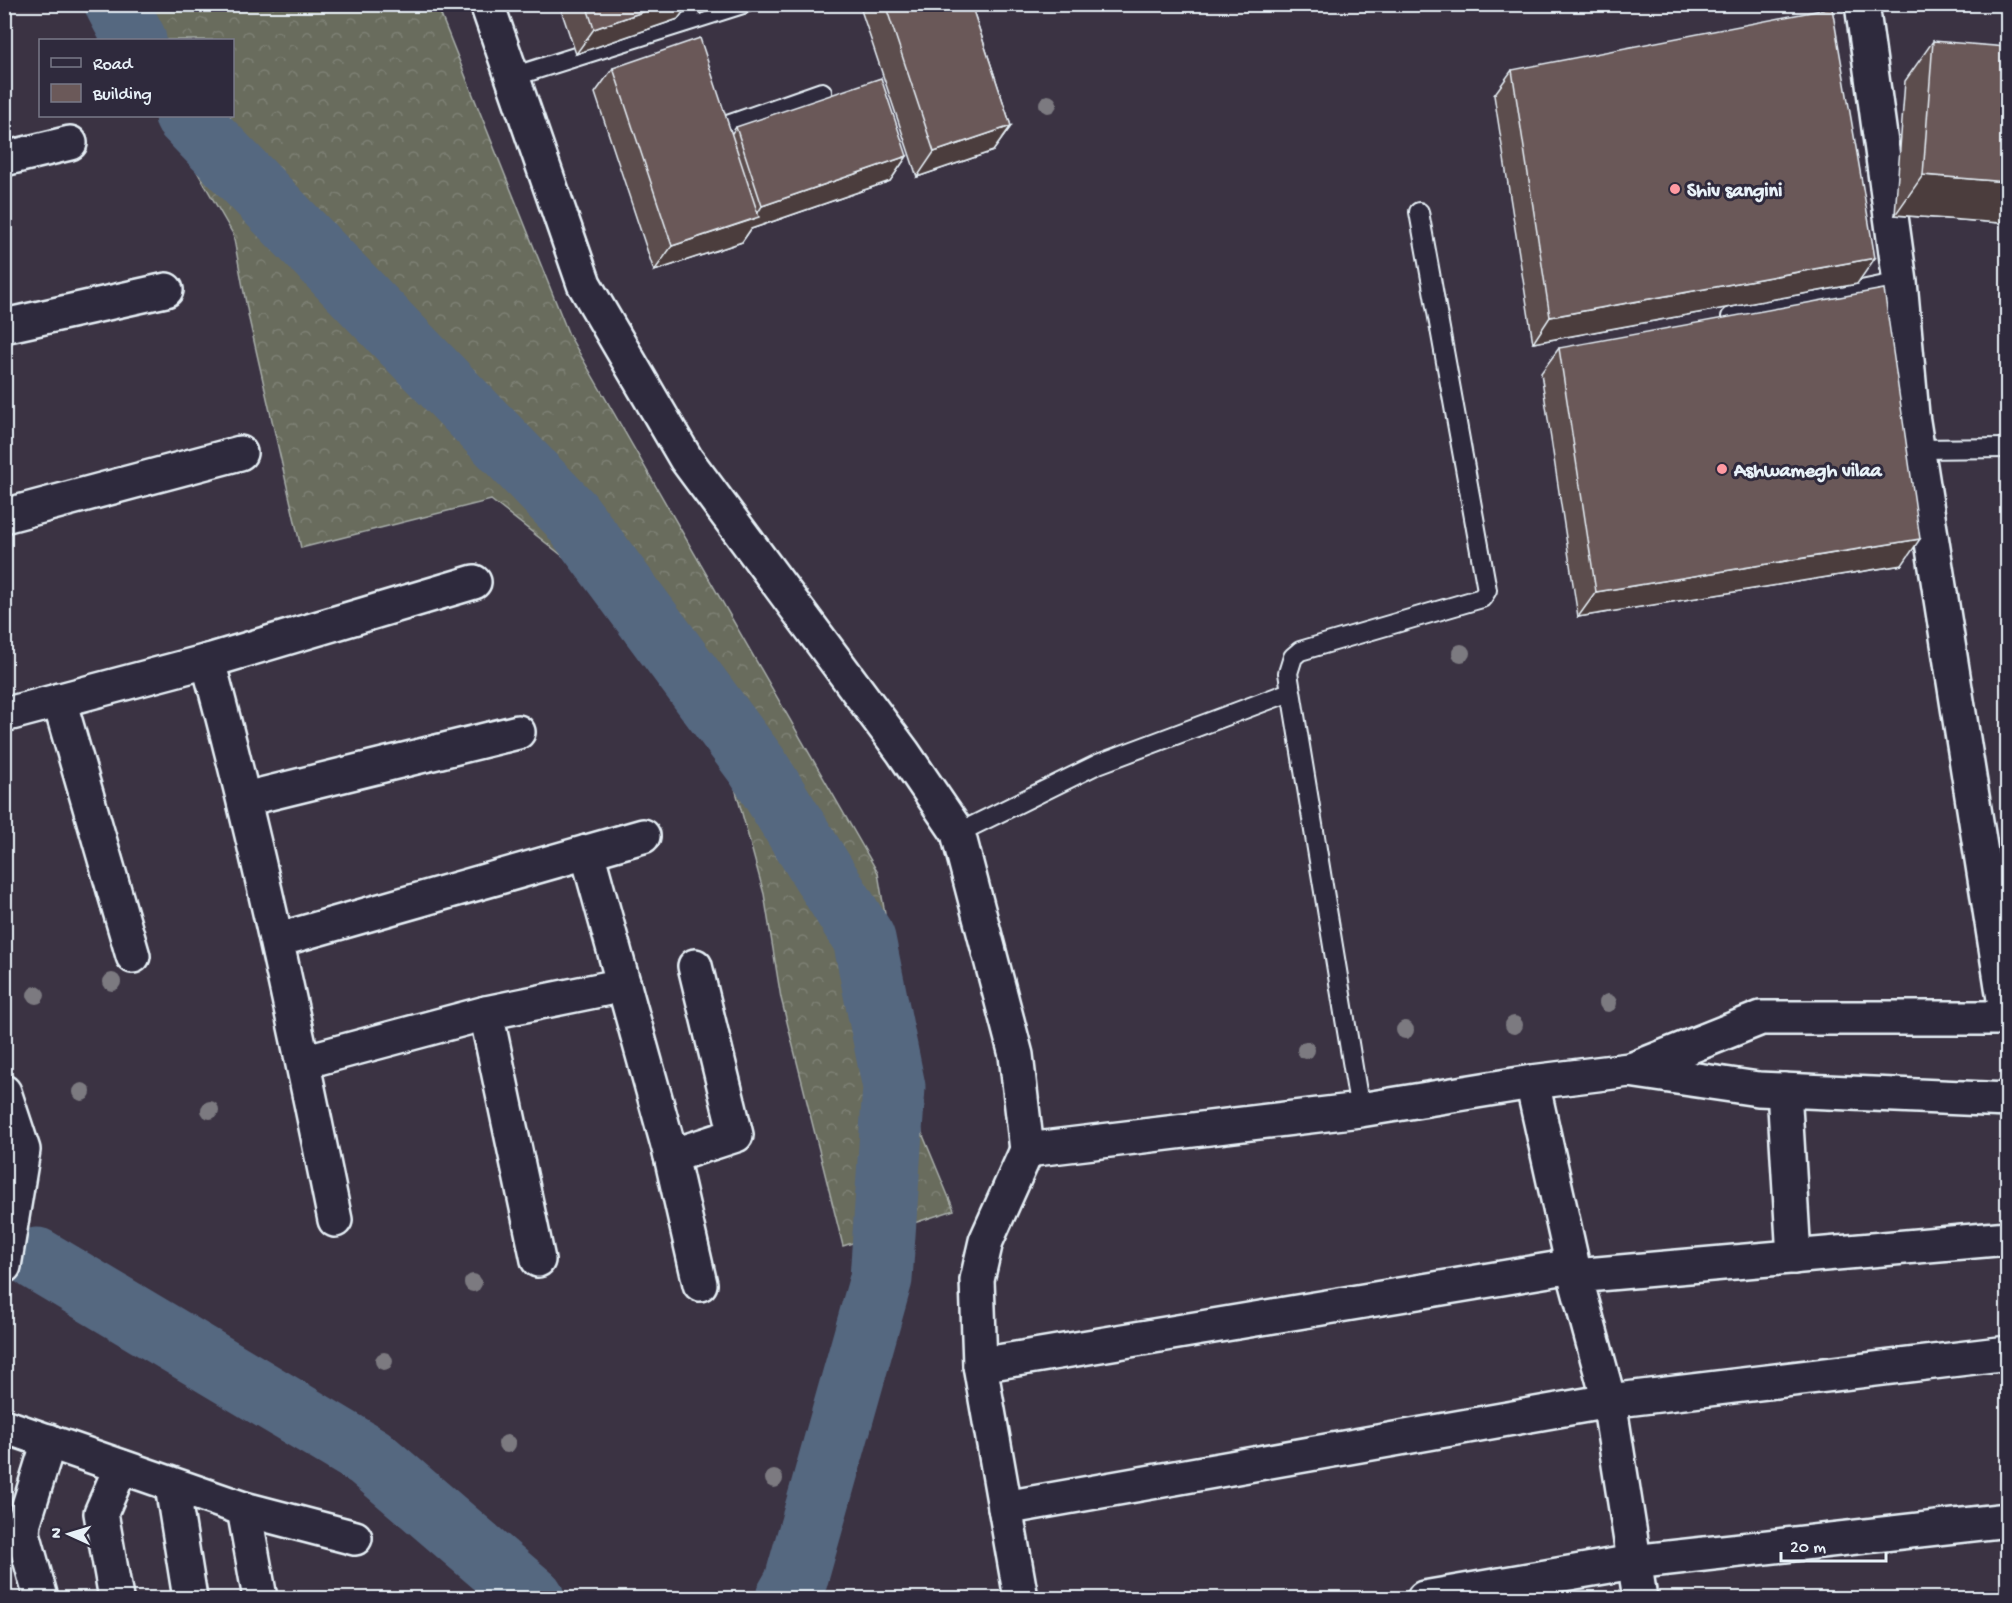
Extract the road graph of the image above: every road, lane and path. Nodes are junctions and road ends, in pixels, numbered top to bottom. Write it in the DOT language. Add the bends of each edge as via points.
graph roads {
  1 [pos="487,4"];
  2 [pos="743,4"];
  3 [pos="1862,4"];
  4 [pos="679,24"];
  5 [pos="687,46"];
  6 [pos="512,77"];
  7 [pos="822,92"];
  8 [pos="705,102"];
  9 [pos="70,143"];
  10 [pos="4,159"];
  11 [pos="1419,212"];
  12 [pos="1900,282"];
  13 [pos="166,290"];
  14 [pos="1714,321"];
  15 [pos="4,326"];
  16 [pos="2007,448"];
  17 [pos="1917,449"];
  18 [pos="240,453"];
  19 [pos="4,516"];
  20 [pos="474,582"];
  21 [pos="208,661"];
  22 [pos="1290,692"];
  23 [pos="59,700"];
  24 [pos="4,715"];
  25 [pos="518,732"];
  26 [pos="245,799"];
  27 [pos="958,833"];
  28 [pos="644,836"];
  29 [pos="587,852"];
  30 [pos="278,940"];
  31 [pos="133,956"];
  32 [pos="695,966"];
  33 [pos="624,985"];
  34 [pos="486,1013"];
  35 [pos="2007,1018"];
  36 [pos="303,1062"];
  37 [pos="1629,1070"];
  38 [pos="1532,1082"];
  39 [pos="1784,1090"];
  40 [pos="4,1092"];
  41 [pos="2007,1101"];
  42 [pos="1360,1110"];
  43 [pos="14,1150"];
  44 [pos="1027,1150"];
  45 [pos="671,1156"];
  46 [pos="335,1220"];
  47 [pos="2007,1238"];
  48 [pos="1794,1257"];
  49 [pos="538,1260"];
  50 [pos="5,1266"];
  51 [pos="1574,1271"];
  52 [pos="700,1284"];
  53 [pos="2007,1353"];
  54 [pos="980,1365"];
  55 [pos="1609,1401"];
  56 [pos="4,1426"];
  57 [pos="49,1441"];
  58 [pos="121,1467"];
  59 [pos="172,1486"];
  60 [pos="1005,1508"];
  61 [pos="244,1509"];
  62 [pos="2007,1520"];
  63 [pos="356,1538"];
  64 [pos="1633,1562"];
  65 [pos="1019,1598"];
  66 [pos="41,1599"];
  67 [pos="116,1599"];
  68 [pos="190,1599"];
  69 [pos="260,1599"];
  70 [pos="1424,1599"];
  71 [pos="1640,1599"];
  1 -- 6 [label="street"];
  2 -- 4 [label="lane"];
  3 -- 12 [label="street"];
  4 -- 5 [label="lane"];
  4 -- 6 [label="lane"];
  6 -- 27 [label="street" via="584,284 686,459 903,752"];
  7 -- 8 [label="lane" via="722,127 712,125"];
  9 -- 10 [label="street"];
  11 -- 22 [label="lane" via="1487,590 1482,598 1300,651 1290,663"];
  12 -- 14 [label="lane"];
  12 -- 17 [label="street"];
  13 -- 15 [label="street"];
  16 -- 17 [label="lane"];
  17 -- 35 [label="street"];
  18 -- 19 [label="street"];
  20 -- 21 [label="street"];
  21 -- 23 [label="street"];
  21 -- 26 [label="street"];
  22 -- 27 [label="lane" via="1098,764"];
  22 -- 42 [label="lane"];
  23 -- 24 [label="street"];
  23 -- 31 [label="street"];
  25 -- 26 [label="street"];
  26 -- 30 [label="street"];
  27 -- 44 [label="street" via="1016,1055"];
  28 -- 29 [label="street"];
  29 -- 30 [label="street"];
  29 -- 33 [label="street"];
  30 -- 36 [label="street"];
  32 -- 45 [label="street" via="736,1136"];
  33 -- 34 [label="street"];
  33 -- 45 [label="street"];
  34 -- 36 [label="street"];
  34 -- 49 [label="street"];
  35 -- 37 [label="street" via="1761,1018"];
  36 -- 46 [label="street"];
  37 -- 38 [label="street"];
  37 -- 39 [label="street"];
  38 -- 42 [label="street"];
  38 -- 51 [label="street"];
  39 -- 41 [label="street"];
  39 -- 48 [label="street"];
  40 -- 43 [label="street"];
  42 -- 44 [label="street"];
  43 -- 50 [label="street"];
  44 -- 54 [label="street" via="983,1251 977,1280"];
  45 -- 52 [label="street"];
  47 -- 48 [label="street"];
  48 -- 51 [label="street"];
  51 -- 54 [label="street"];
  51 -- 55 [label="street"];
  53 -- 55 [label="street"];
  54 -- 60 [label="street"];
  55 -- 60 [label="street"];
  55 -- 64 [label="street"];
  56 -- 57 [label="street"];
  57 -- 58 [label="street"];
  57 -- 66 [label="street" via="23,1533"];
  58 -- 59 [label="street"];
  58 -- 67 [label="street" via="101,1513"];
  59 -- 61 [label="street"];
  59 -- 68 [label="street"];
  60 -- 65 [label="street"];
  61 -- 63 [label="street"];
  61 -- 69 [label="street"];
  62 -- 64 [label="street"];
  64 -- 70 [label="street"];
  64 -- 71 [label="street"];
}
